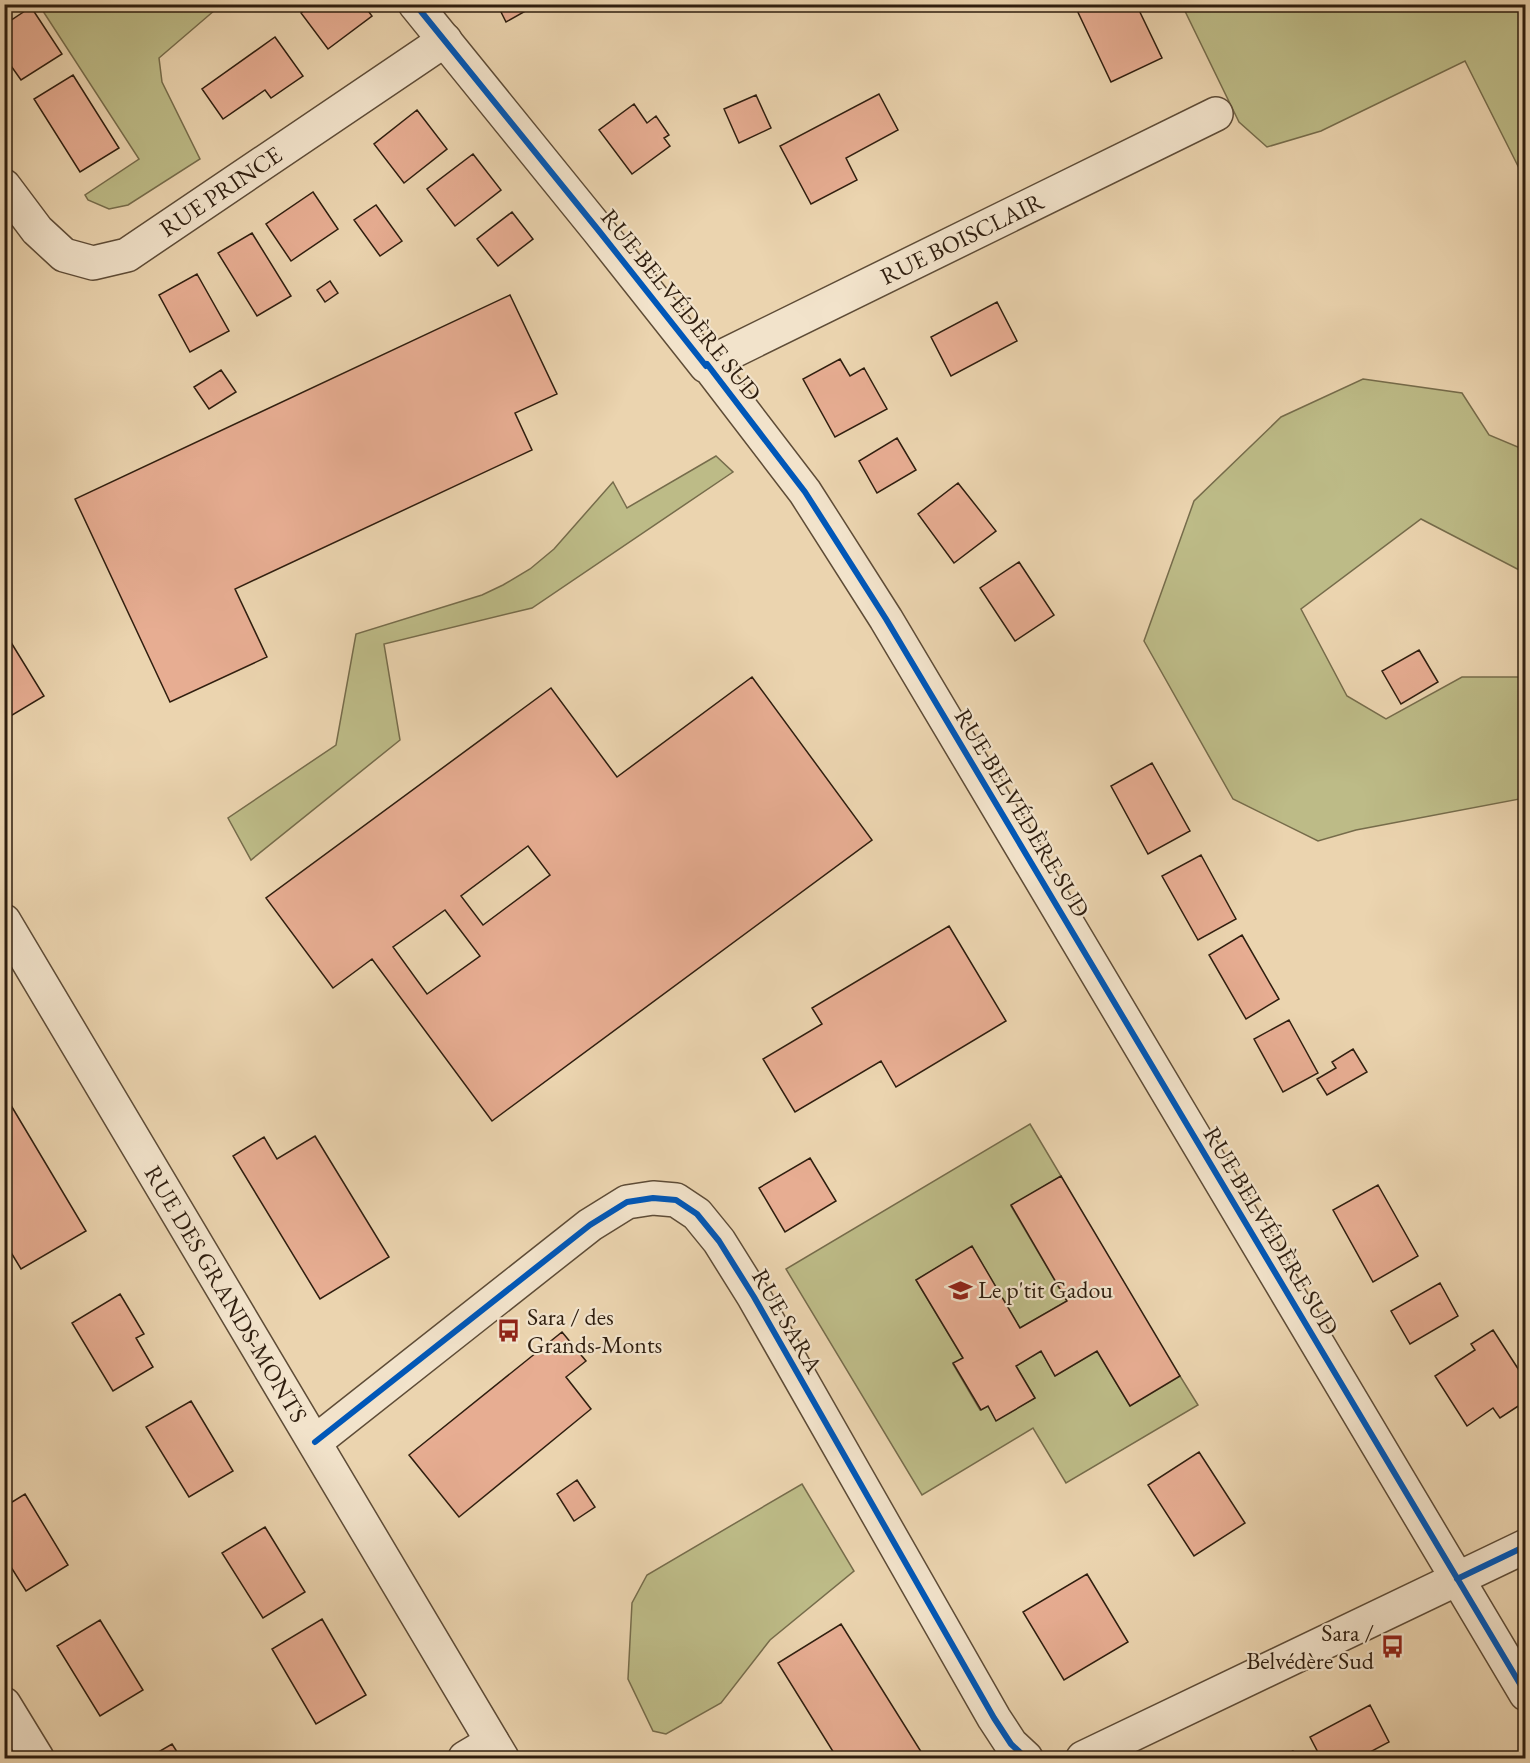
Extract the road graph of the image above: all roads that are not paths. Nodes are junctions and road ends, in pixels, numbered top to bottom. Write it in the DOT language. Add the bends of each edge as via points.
graph roads {
  1 [pos="416,4"];
  2 [pos="444,40"];
  3 [pos="1216,114"];
  4 [pos="4,186"];
  5 [pos="707,364"];
  6 [pos="4,921"];
  7 [pos="315,1442"];
  8 [pos="1526,1546"];
  9 [pos="1457,1579"];
  10 [pos="1526,1694"];
  11 [pos="4,1704"];
  12 [pos="497,1750"];
  13 [pos="37,1758"];
  14 [pos="465,1758"];
  15 [pos="1026,1758"];
  16 [pos="1083,1758"];
  1 -- 2 [label="street, RUE BELVÉDÈRE SUD"];
  2 -- 4 [label="street, RUE PRINCE" via="127,255 93,263 64,255 37,230"];
  2 -- 5 [label="street, RUE BELVÉDÈRE SUD"];
  3 -- 5 [label="street, RUE BOISCLAIR"];
  5 -- 9 [label="street, RUE BELVÉDÈRE SUD" via="805,492 886,619"];
  6 -- 7 [label="street, RUE DES GRANDS-MONTS"];
  7 -- 12 [label="street, RUE DES GRANDS-MONTS"];
  7 -- 15 [label="street, RUE SARA" via="590,1225 627,1202 676,1200 697,1214 754,1298 994,1718"];
  8 -- 9 [label="street"];
  9 -- 10 [label="street, RUE BELVÉDÈRE SUD"];
  9 -- 16 [label="street"];
  11 -- 13 [label="street"];
  12 -- 14 [label="street"];
}
